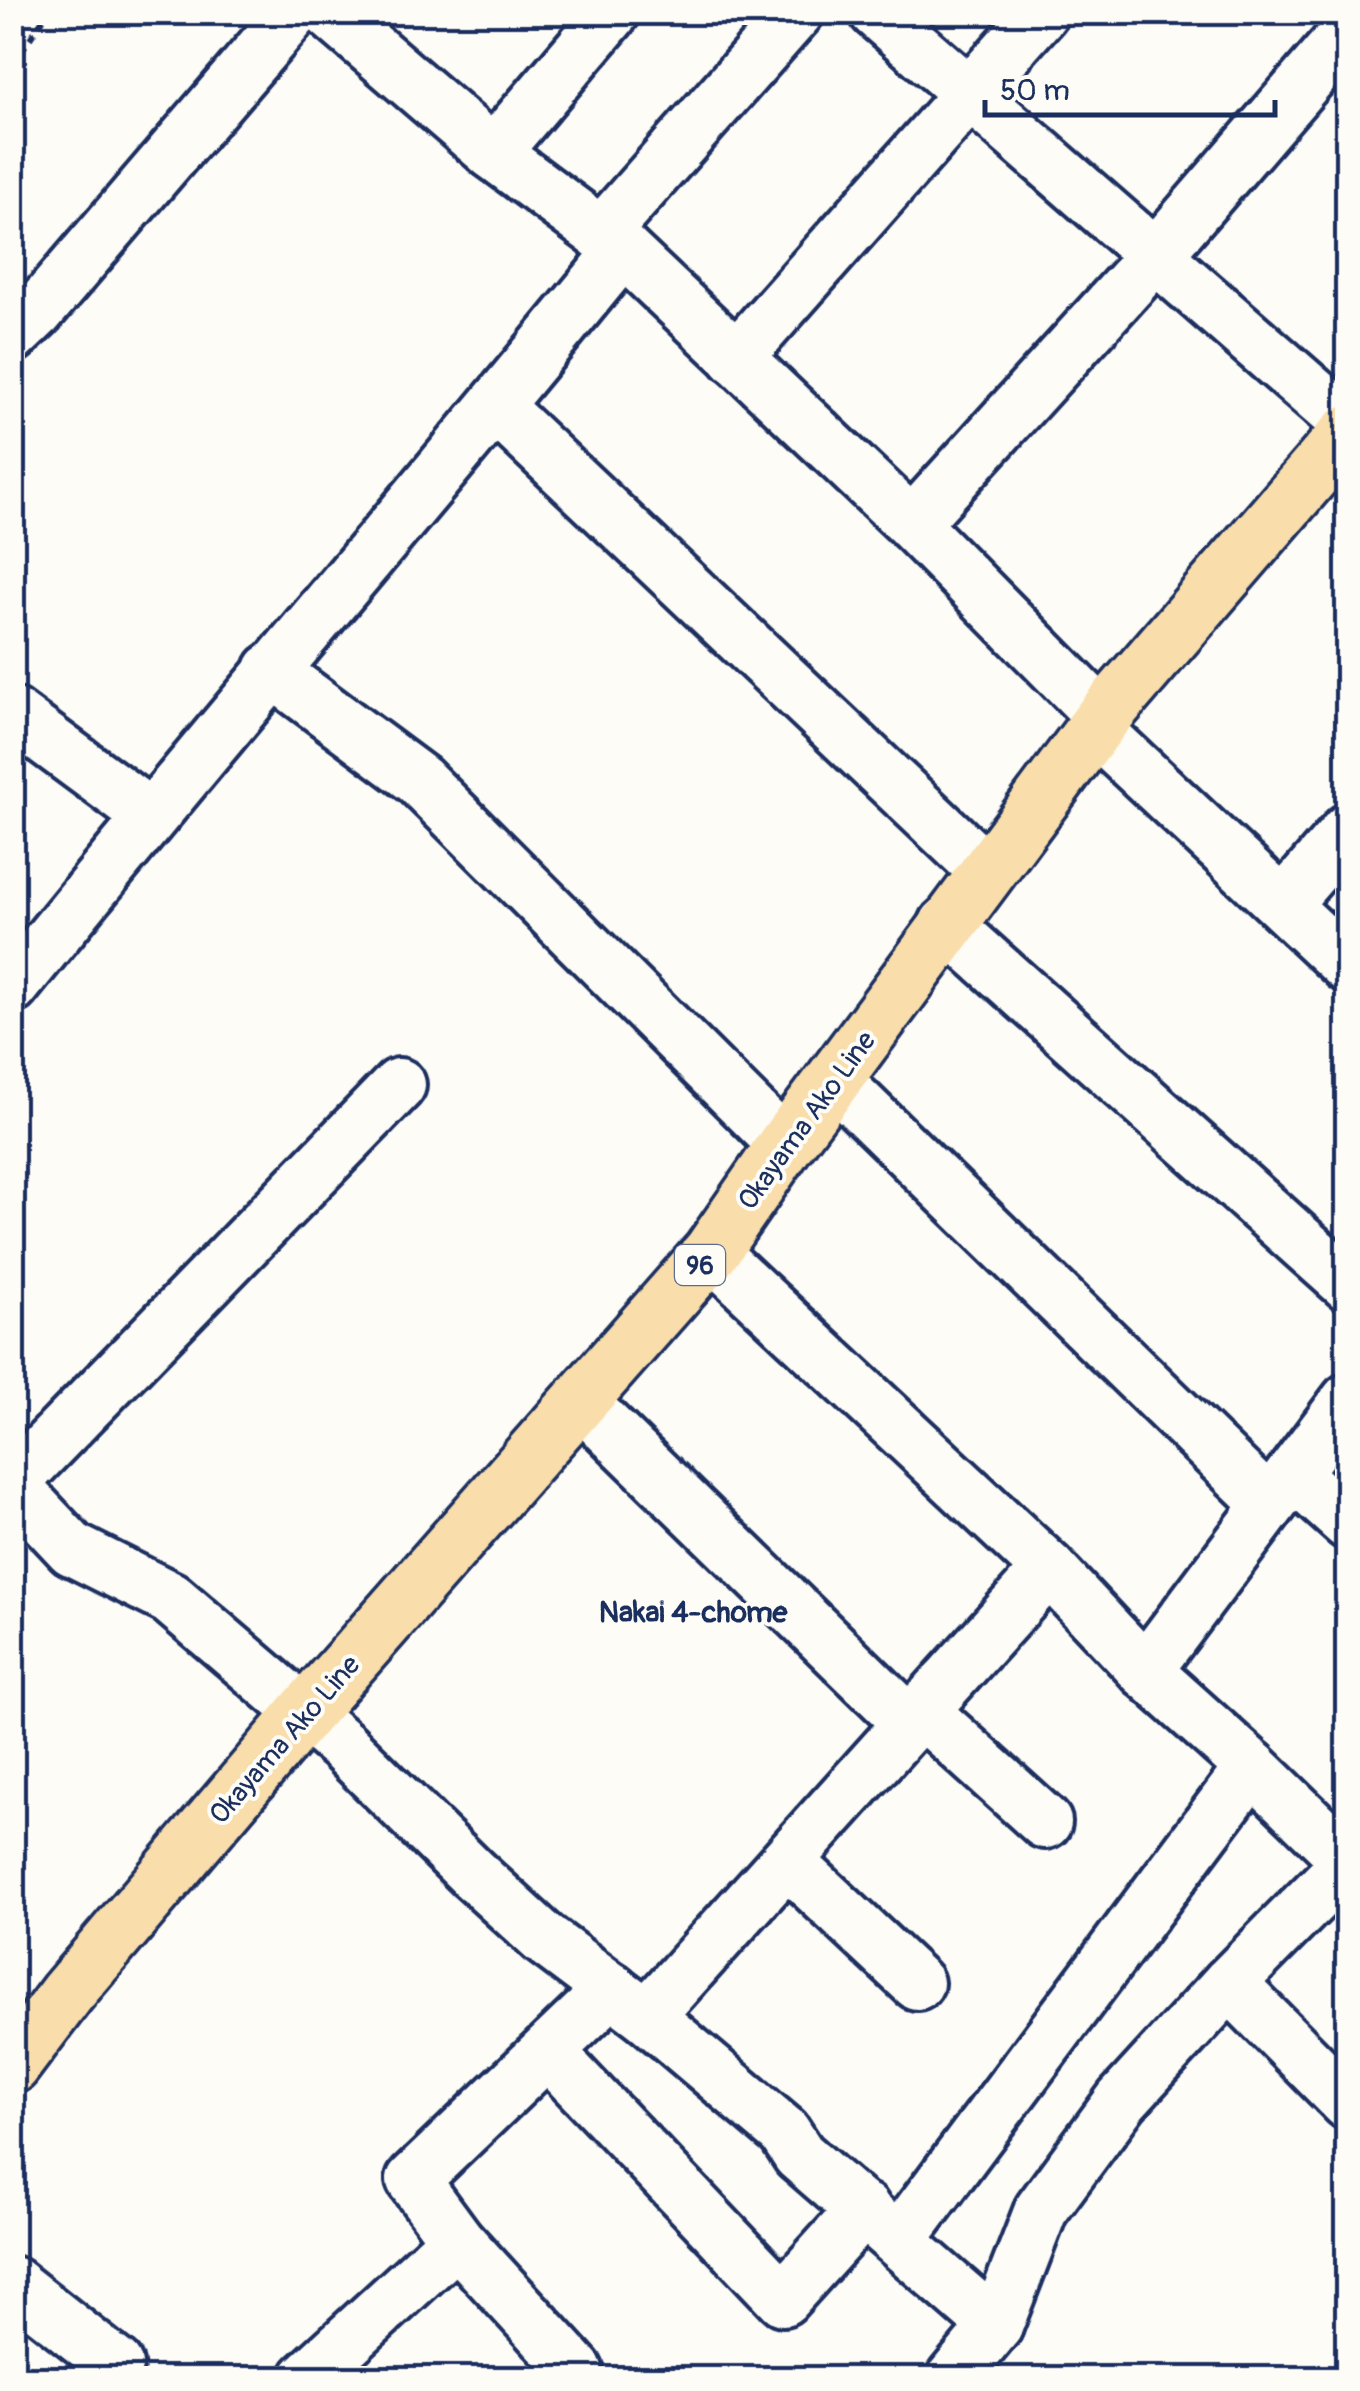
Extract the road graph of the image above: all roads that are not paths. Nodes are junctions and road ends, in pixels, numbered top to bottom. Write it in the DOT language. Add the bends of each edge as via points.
graph roads {
  1 [pos="294,12"];
  2 [pos="329,12"];
  3 [pos="613,12"];
  4 [pos="797,12"];
  5 [pos="876,12"];
  6 [pos="1042,12"];
  7 [pos="1348,32"];
  8 [pos="970,96"];
  9 [pos="492,153"];
  10 [pos="612,242"];
  11 [pos="1154,256"];
  12 [pos="12,336"];
  13 [pos="736,358"];
  14 [pos="496,406"];
  15 [pos="1348,424"];
  16 [pos="1348,433"];
  17 [pos="912,524"];
  18 [pos="271,670"];
  19 [pos="12,714"];
  20 [pos="1098,722"];
  21 [pos="150,816"];
  22 [pos="1348,830"];
  23 [pos="986,871"];
  24 [pos="1284,904"];
  25 [pos="946,924"];
  26 [pos="1348,966"];
  27 [pos="12,987"];
  28 [pos="835,1081"];
  29 [pos="399,1084"];
  30 [pos="785,1144"];
  31 [pos="711,1252"];
  32 [pos="1348,1284"];
  33 [pos="1348,1400"];
  34 [pos="580,1401"];
  35 [pos="12,1484"];
  36 [pos="1281,1489"];
  37 [pos="1348,1522"];
  38 [pos="1050,1569"];
  39 [pos="1145,1671"];
  40 [pos="304,1714"];
  41 [pos="916,1717"];
  42 [pos="1252,1767"];
  43 [pos="1044,1822"];
  44 [pos="787,1861"];
  45 [pos="1348,1862"];
  46 [pos="918,1983"];
  47 [pos="1229,1983"];
  48 [pos="630,2002"];
  49 [pos="548,2052"];
  50 [pos="12,2066"];
  51 [pos="1348,2102"];
  52 [pos="882,2224"];
  53 [pos="457,2240"];
  54 [pos="12,2283"];
  55 [pos="996,2326"];
  56 [pos="576,2370"];
  57 [pos="105,2378"];
  58 [pos="306,2378"];
  59 [pos="953,2378"];
  1 -- 12 [label="street"];
  2 -- 9 [label="street"];
  3 -- 9 [label="street"];
  4 -- 10 [label="street"];
  5 -- 8 [label="street"];
  6 -- 8 [label="street"];
  7 -- 11 [label="street"];
  8 -- 11 [label="street"];
  8 -- 13 [label="street"];
  9 -- 10 [label="street"];
  10 -- 13 [label="street"];
  10 -- 14 [label="street"];
  11 -- 15 [label="street"];
  11 -- 17 [label="street"];
  13 -- 17 [label="street"];
  14 -- 18 [label="street"];
  14 -- 23 [label="street"];
  16 -- 20 [label="main road, Okayama Ako Line / 96"];
  17 -- 20 [label="street"];
  18 -- 21 [label="street"];
  18 -- 30 [label="street" via="419,780"];
  19 -- 21 [label="street"];
  20 -- 23 [label="main road, Okayama Ako Line / 96"];
  20 -- 24 [label="street"];
  21 -- 27 [label="street"];
  22 -- 24 [label="street"];
  23 -- 25 [label="main road, Okayama Ako Line / 96"];
  24 -- 26 [label="street"];
  25 -- 28 [label="main road, Okayama Ako Line / 96"];
  25 -- 32 [label="street"];
  28 -- 30 [label="main road, Okayama Ako Line / 96"];
  28 -- 36 [label="street"];
  29 -- 35 [label="street"];
  30 -- 31 [label="main road, Okayama Ako Line / 96"];
  31 -- 34 [label="main road, Okayama Ako Line / 96"];
  31 -- 38 [label="street"];
  33 -- 36 [label="street"];
  34 -- 40 [label="main road, Okayama Ako Line / 96"];
  34 -- 41 [label="street"];
  35 -- 40 [label="street" via="72,1549 170,1598"];
  36 -- 37 [label="street"];
  36 -- 39 [label="street"];
  38 -- 39 [label="street"];
  38 -- 41 [label="street"];
  39 -- 42 [label="street"];
  40 -- 48 [label="street" via="543,1938"];
  40 -- 50 [label="main road, Okayama Ako Line / 96"];
  41 -- 43 [label="street"];
  41 -- 44 [label="street"];
  42 -- 45 [label="street"];
  42 -- 52 [label="street"];
  44 -- 46 [label="street"];
  44 -- 48 [label="street"];
  45 -- 47 [label="street"];
  47 -- 51 [label="street"];
  47 -- 55 [label="street" via="1122,2100 1041,2210"];
  48 -- 49 [label="street"];
  48 -- 52 [label="street"];
  49 -- 52 [label="street" via="783,2299"];
  49 -- 53 [label="street" via="414,2180"];
  52 -- 55 [label="street"];
  53 -- 56 [label="street"];
  53 -- 58 [label="street"];
  54 -- 57 [label="street" via="116,2366"];
  55 -- 59 [label="street"];
}
